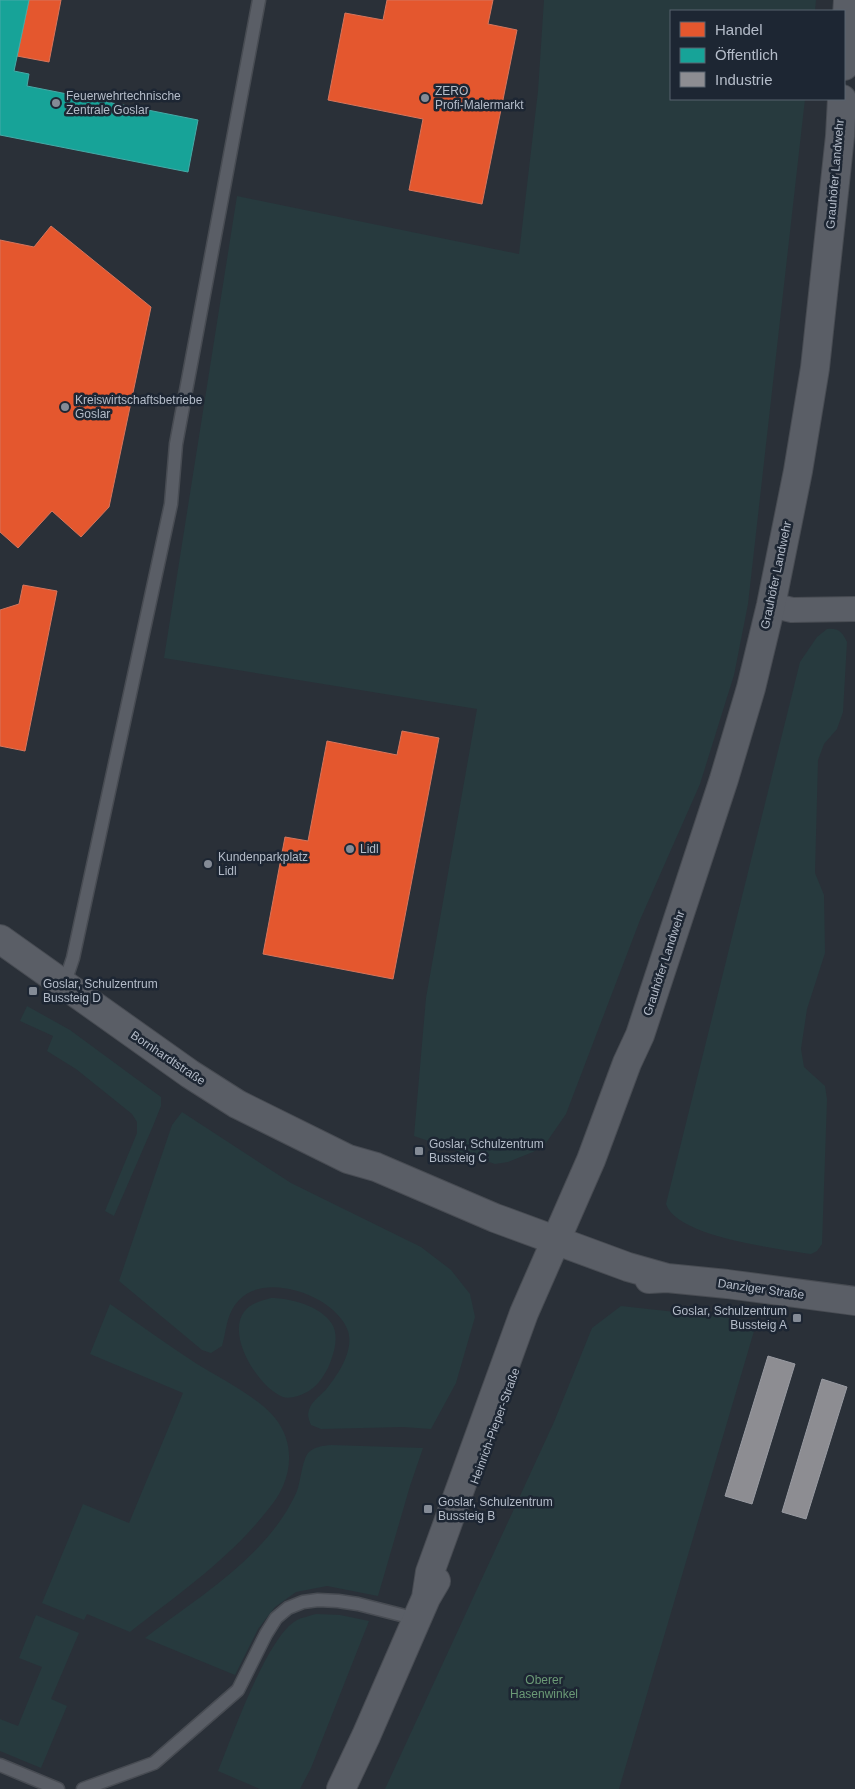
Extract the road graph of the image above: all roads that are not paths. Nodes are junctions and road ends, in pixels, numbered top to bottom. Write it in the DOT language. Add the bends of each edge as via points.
graph roads {
  1 [pos="259,0"];
  2 [pos="848,0"];
  3 [pos="845,50"];
  4 [pos="842,100"];
  5 [pos="771,605"];
  6 [pos="855,609"];
  7 [pos="0,938"];
  8 [pos="64,986"];
  9 [pos="560,1247"];
  10 [pos="855,1301"];
  11 [pos="422,1608"];
  12 [pos="0,1765"];
  13 [pos="58,1789"];
  14 [pos="83,1789"];
  15 [pos="341,1789"];
  1 -- 8 [label="lane" via="176,444 172,504 73,958"];
  2 -- 3 [label="street"];
  4 -- 5 [label="street, Grauhöfer Landwehr" via="816,368"];
  5 -- 6 [label="street" via="792,610"];
  5 -- 9 [label="street, Grauhöfer Landwehr" via="724,779 640,1036 627,1063"];
  7 -- 8 [label="street, Bornhardtstraße"];
  8 -- 9 [label="street, Bornhardtstraße" via="237,1104 348,1159 376,1166"];
  9 -- 10 [label="street, Danziger Straße" via="625,1275 644,1279 727,1284"];
  9 -- 11 [label="street, Heinrich-Pieper-Straße" via="441,1573"];
  11 -- 14 [label="lane" via="328,1600 303,1602 288,1608 276,1618 266,1634 238,1690 154,1763"];
  11 -- 15 [label="street, Heinrich-Pieper-Straße"];
  12 -- 13 [label="lane"];
}
